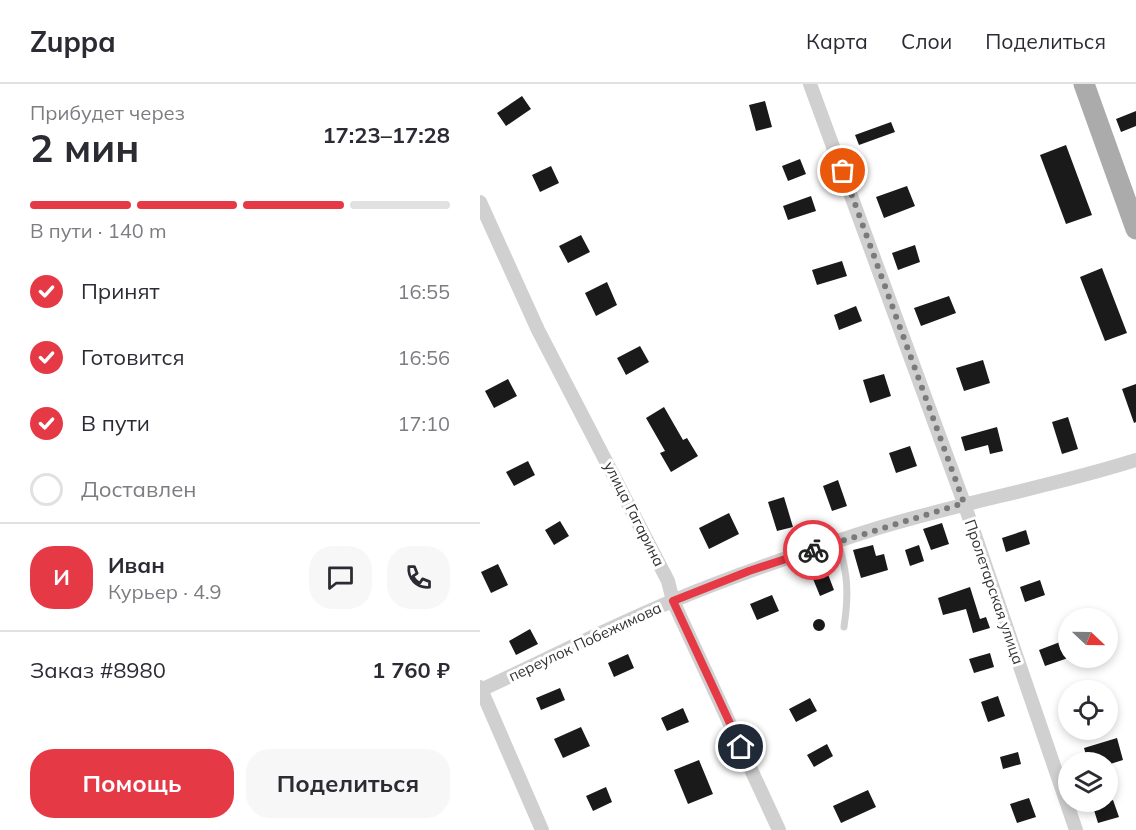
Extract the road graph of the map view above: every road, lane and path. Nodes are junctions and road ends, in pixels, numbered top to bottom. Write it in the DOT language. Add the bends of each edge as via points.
graph roads {
  1 [pos="810,84"];
  2 [pos="1084,84"];
  3 [pos="480,202"];
  4 [pos="1136,229"];
  5 [pos="1136,460"];
  6 [pos="964,503"];
  7 [pos="838,542"];
  8 [pos="673,601"];
  9 [pos="844,627"];
  10 [pos="480,689"];
  11 [pos="542,830"];
  12 [pos="779,830"];
  13 [pos="1076,830"];
  1 -- 6 [label="street, Пролетарская улица"];
  2 -- 4 [label="main road"];
  3 -- 8 [label="street, улица Гагарина" via="538,330 668,581"];
  5 -- 6 [label="street, переулок Побежимова" via="1093,474"];
  6 -- 7 [label="street, переулок Побежимова"];
  6 -- 13 [label="street, Пролетарская улица"];
  7 -- 8 [label="street, переулок Побежимова"];
  7 -- 9 [label="lane" via="848,572"];
  8 -- 10 [label="street, переулок Побежимова"];
  8 -- 12 [label="street, улица Гагарина"];
  10 -- 11 [label="street"];
}
